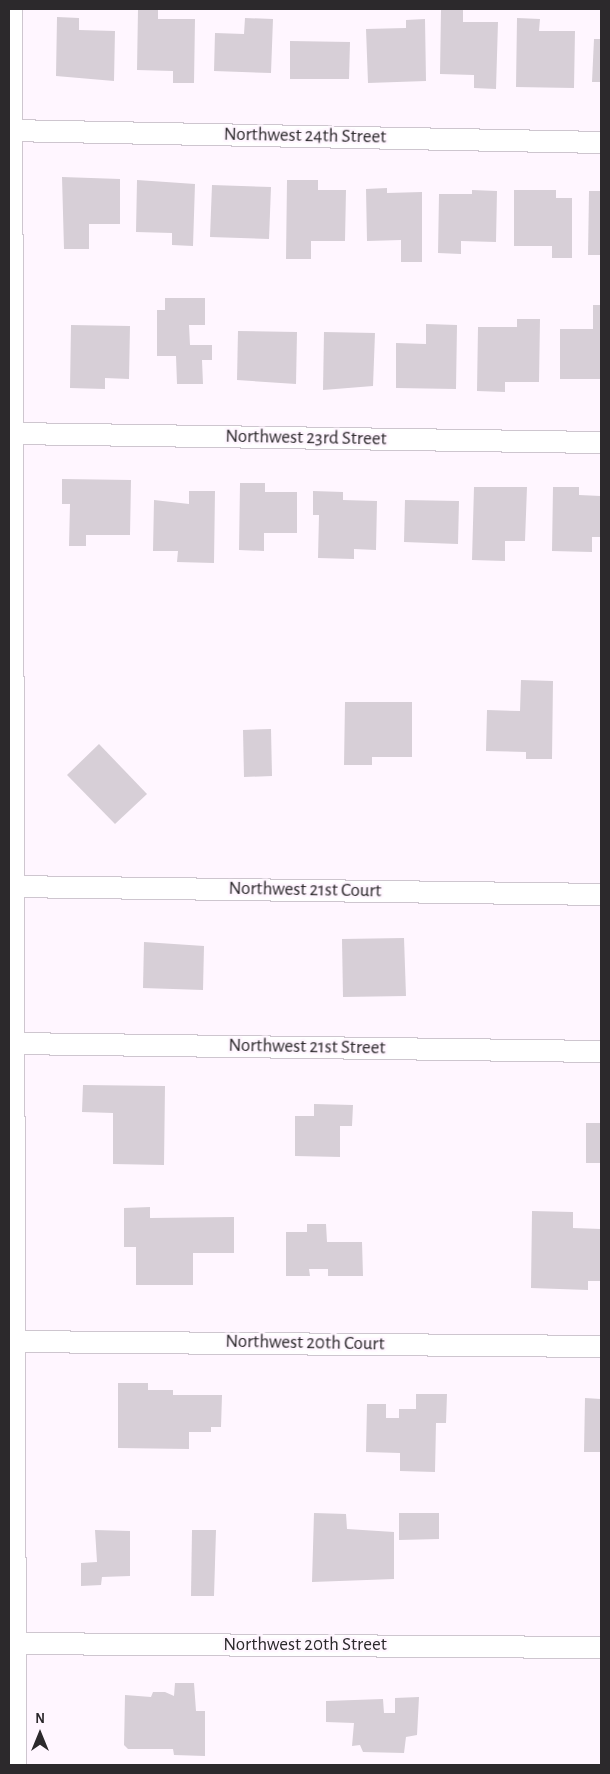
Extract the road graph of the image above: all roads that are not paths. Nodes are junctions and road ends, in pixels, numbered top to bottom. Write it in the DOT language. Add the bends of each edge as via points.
graph roads {
  1 [pos="10,9"];
  2 [pos="10,130"];
  3 [pos="601,142"];
  4 [pos="12,433"];
  5 [pos="601,442"];
  6 [pos="10,886"];
  7 [pos="601,894"];
  8 [pos="12,1043"];
  9 [pos="601,1051"];
  10 [pos="10,1341"];
  11 [pos="601,1346"];
  12 [pos="12,1643"];
  13 [pos="601,1647"];
  14 [pos="14,1765"];
  1 -- 2 [label="street"];
  2 -- 3 [label="street, Northwest 24th Street"];
  2 -- 4 [label="street"];
  4 -- 5 [label="street, Northwest 23rd Street"];
  4 -- 6 [label="street"];
  6 -- 7 [label="street, Northwest 21st Court"];
  6 -- 8 [label="street"];
  8 -- 9 [label="street, Northwest 21st Street"];
  8 -- 10 [label="street"];
  10 -- 11 [label="street, Northwest 20th Court"];
  10 -- 12 [label="street"];
  12 -- 13 [label="street, Northwest 20th Street"];
  12 -- 14 [label="street"];
}
